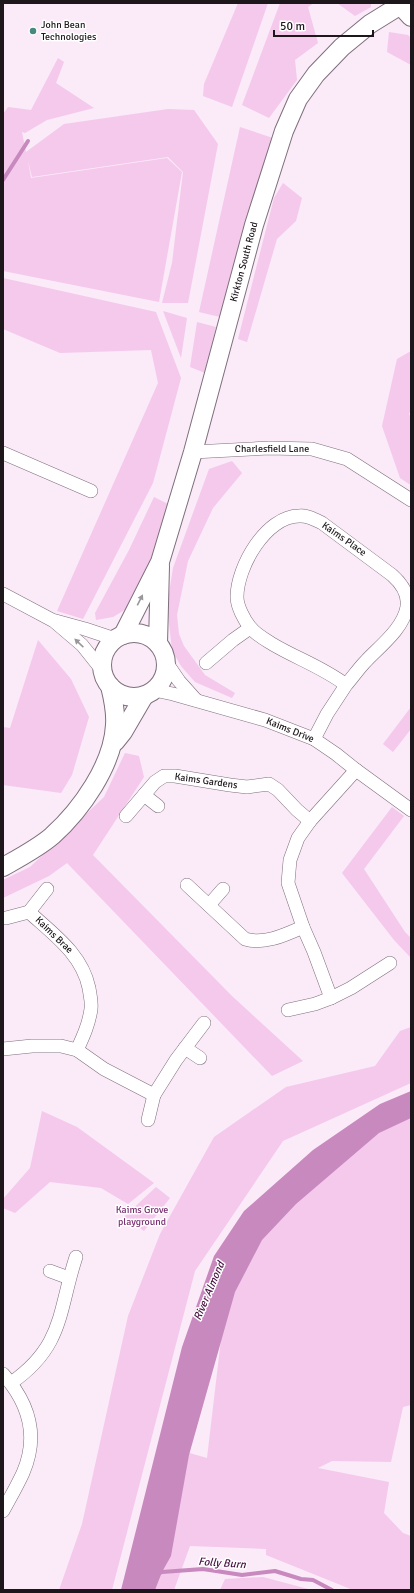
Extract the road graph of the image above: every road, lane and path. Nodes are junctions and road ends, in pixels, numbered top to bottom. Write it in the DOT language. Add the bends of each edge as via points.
graph roads {
  1 [pos="403,9"];
  2 [pos="192,452"];
  3 [pos="3,453"];
  4 [pos="91,491"];
  5 [pos="411,500"];
  6 [pos="160,562"];
  7 [pos="3,594"];
  8 [pos="52,620"];
  9 [pos="250,628"];
  10 [pos="119,637"];
  11 [pos="158,643"];
  12 [pos="166,662"];
  13 [pos="206,663"];
  14 [pos="106,678"];
  15 [pos="346,685"];
  16 [pos="149,693"];
  17 [pos="196,700"];
  18 [pos="314,739"];
  19 [pos="112,746"];
  20 [pos="356,770"];
  21 [pos="144,795"];
  22 [pos="158,806"];
  23 [pos="411,810"];
  24 [pos="126,816"];
  25 [pos="310,821"];
  26 [pos="3,867"];
  27 [pos="187,885"];
  28 [pos="47,889"];
  29 [pos="223,889"];
  30 [pos="208,905"];
  31 [pos="29,912"];
  32 [pos="6,918"];
  33 [pos="303,927"];
  34 [pos="390,963"];
  35 [pos="331,998"];
  36 [pos="288,1010"];
  37 [pos="204,1023"];
  38 [pos="185,1048"];
  39 [pos="3,1049"];
  40 [pos="77,1050"];
  41 [pos="200,1058"];
  42 [pos="154,1095"];
  43 [pos="148,1120"];
  44 [pos="76,1257"];
  45 [pos="50,1271"];
  46 [pos="69,1278"];
  47 [pos="7,1378"];
  48 [pos="3,1511"];
  1 -- 2 [label="street, Kirkton South Road" via="370,24 342,47 316,74 298,99 284,131 254,225"];
  2 -- 5 [label="street, Charlesfield Lane" via="269,448 312,449 347,459"];
  2 -- 6 [label="street, Kirkton South Road"];
  3 -- 4 [label="street"];
  10 -- 6 [label="street, Kirkton South Road, one-way"];
  6 -- 11 [label="street, Kirkton South Road"];
  7 -- 8 [label="street"];
  8 -- 10 [label="street"];
  14 -- 8 [label="street, one-way" via="82,645"];
  9 -- 13 [label="street"];
  9 -- 15 [label="street, Kaims Place" via="262,638"];
  9 -- 15 [label="street, Kaims Place" via="237,598 240,576 246,561 266,531 287,518 298,516 310,517 322,523 392,575 401,584 407,596 404,615 396,628"];
  10 -- 11 [label="street" via="141,633"];
  10 -- 14 [label="street" via="105,651 103,659"];
  11 -- 12 [label="street"];
  12 -- 16 [label="street" via="164,676"];
  12 -- 17 [label="street" via="178,681"];
  14 -- 16 [label="street" via="114,690 126,696 135,697"];
  14 -- 19 [label="street" via="114,703 116,724"];
  15 -- 18 [label="street, Kaims Place"];
  16 -- 17 [label="street, Kaims Drive"];
  16 -- 19 [label="street"];
  17 -- 18 [label="street, Kaims Drive" via="265,720"];
  18 -- 20 [label="street, Kaims Drive"];
  19 -- 26 [label="street" via="84,802 52,836"];
  20 -- 23 [label="street, Kaims Drive"];
  20 -- 25 [label="street"];
  21 -- 22 [label="street"];
  21 -- 24 [label="street, Kaims Gardens"];
  21 -- 25 [label="street, Kaims Gardens" via="164,776 247,787 269,784"];
  25 -- 33 [label="street" via="298,838 290,860 288,883"];
  27 -- 30 [label="street"];
  28 -- 31 [label="street, Kaims Brae"];
  29 -- 30 [label="street"];
  30 -- 33 [label="street" via="245,939 252,941 286,935"];
  31 -- 32 [label="street, Kaims Brae"];
  31 -- 40 [label="street, Kaims Brae" via="75,955 86,977 91,1009"];
  33 -- 35 [label="street"];
  34 -- 35 [label="street"];
  35 -- 36 [label="street"];
  37 -- 38 [label="street"];
  38 -- 41 [label="street"];
  38 -- 42 [label="street"];
  39 -- 40 [label="street" via="61,1046"];
  40 -- 42 [label="street" via="104,1070"];
  42 -- 43 [label="street"];
  44 -- 46 [label="street"];
  45 -- 46 [label="street"];
  46 -- 47 [label="street" via="58,1327 49,1345 22,1375"];
  47 -- 48 [label="street" via="29,1416 31,1440 23,1473"];
}
